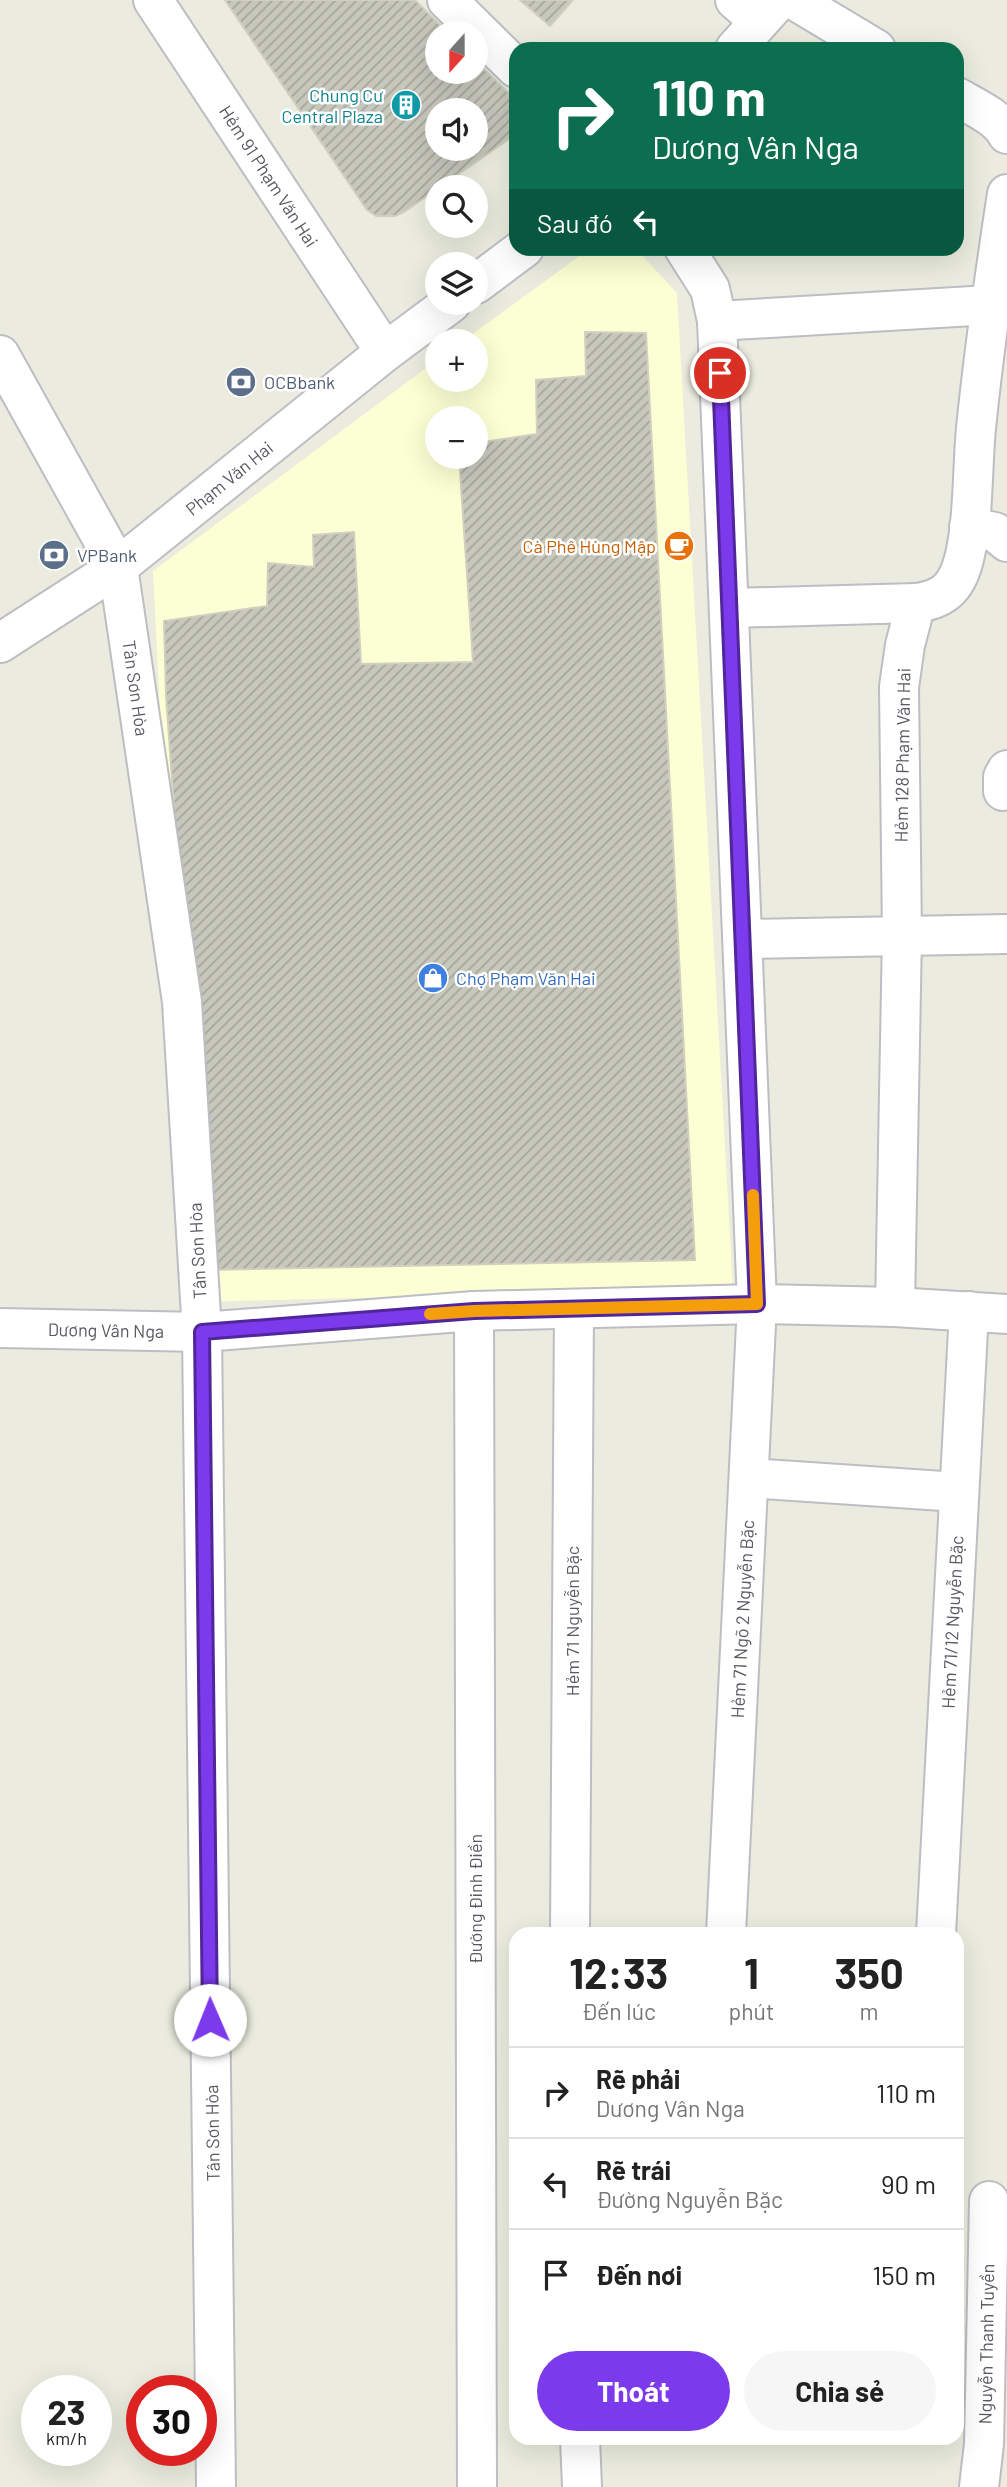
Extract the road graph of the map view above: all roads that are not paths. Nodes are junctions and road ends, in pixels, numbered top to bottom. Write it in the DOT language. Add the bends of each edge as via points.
graph roads {
  1 [pos="153,0"];
  2 [pos="447,0"];
  3 [pos="794,0"];
  4 [pos="864,42"];
  5 [pos="509,61"];
  6 [pos="964,100"];
  7 [pos="1001,116"];
  8 [pos="1007,194"];
  9 [pos="513,256"];
  10 [pos="689,256"];
  11 [pos="488,275"];
  12 [pos="990,305"];
  13 [pos="435,315"];
  14 [pos="717,321"];
  15 [pos="385,352"];
  16 [pos="0,355"];
  17 [pos="969,527"];
  18 [pos="1007,542"];
  19 [pos="118,567"];
  20 [pos="916,603"];
  21 [pos="730,608"];
  22 [pos="0,643"];
  23 [pos="1007,934"];
  24 [pos="902,935"];
  25 [pos="743,939"];
  26 [pos="757,1304"];
  27 [pos="895,1307"];
  28 [pos="573,1309"];
  29 [pos="474,1311"];
  30 [pos="969,1311"];
  31 [pos="1007,1314"];
  32 [pos="0,1328"];
  33 [pos="202,1332"];
  34 [pos="749,1478"];
  35 [pos="958,1492"];
  36 [pos="570,1927"];
  37 [pos="726,1927"];
  38 [pos="936,1927"];
  39 [pos="984,2201"];
  40 [pos="580,2445"];
  41 [pos="216,2487"];
  42 [pos="477,2487"];
  43 [pos="582,2487"];
  44 [pos="979,2487"];
  1 -- 15 [label="street, Hẻm 91 Phạm Văn Hai"];
  2 -- 5 [label="street"];
  3 -- 4 [label="street"];
  6 -- 7 [label="street"];
  8 -- 12 [label="street"];
  9 -- 11 [label="street"];
  10 -- 14 [label="street, Hẻm 71 Ngõ 2 Nguyễn Bặc" via="710,289"];
  12 -- 14 [label="street"];
  12 -- 17 [label="street"];
  13 -- 15 [label="street, Phạm Văn Hai"];
  14 -- 21 [label="street, Hẻm 71 Ngõ 2 Nguyễn Bặc"];
  15 -- 19 [label="street, Phạm Văn Hai"];
  16 -- 19 [label="street"];
  17 -- 18 [label="street" via="995,532"];
  17 -- 20 [label="street" via="962,567 951,589 935,601"];
  19 -- 22 [label="street, Phạm Văn Hai"];
  19 -- 33 [label="street, Tân Sơn Hòa" via="182,1002"];
  20 -- 21 [label="street"];
  20 -- 24 [label="street, Hẻm 128 Phạm Văn Hai" via="899,687"];
  21 -- 25 [label="street, Hẻm 71 Ngõ 2 Nguyễn Bặc"];
  23 -- 24 [label="street"];
  24 -- 25 [label="street"];
  24 -- 27 [label="street, Hẻm 128 Phạm Văn Hai"];
  25 -- 26 [label="street, Hẻm 71 Ngõ 2 Nguyễn Bặc"];
  26 -- 27 [label="street"];
  26 -- 28 [label="street, Dương Vân Nga"];
  26 -- 34 [label="street, Hẻm 71 Ngõ 2 Nguyễn Bặc"];
  27 -- 30 [label="street"];
  28 -- 29 [label="street, Dương Vân Nga"];
  28 -- 36 [label="street, Hẻm 71 Nguyễn Bặc"];
  29 -- 33 [label="street, Dương Vân Nga"];
  29 -- 42 [label="street, Đường Đinh Điền"];
  30 -- 31 [label="street"];
  30 -- 35 [label="street, Hẻm 71/12 Nguyễn Bặc"];
  32 -- 33 [label="street, Dương Vân Nga"];
  33 -- 41 [label="street, Tân Sơn Hòa"];
  34 -- 35 [label="street"];
  34 -- 37 [label="street, Hẻm 71 Ngõ 2 Nguyễn Bặc"];
  35 -- 38 [label="street, Hẻm 71/12 Nguyễn Bặc"];
  39 -- 44 [label="street, Nguyễn Thanh Tuyền" via="984,2444"];
  40 -- 43 [label="street"];
}
